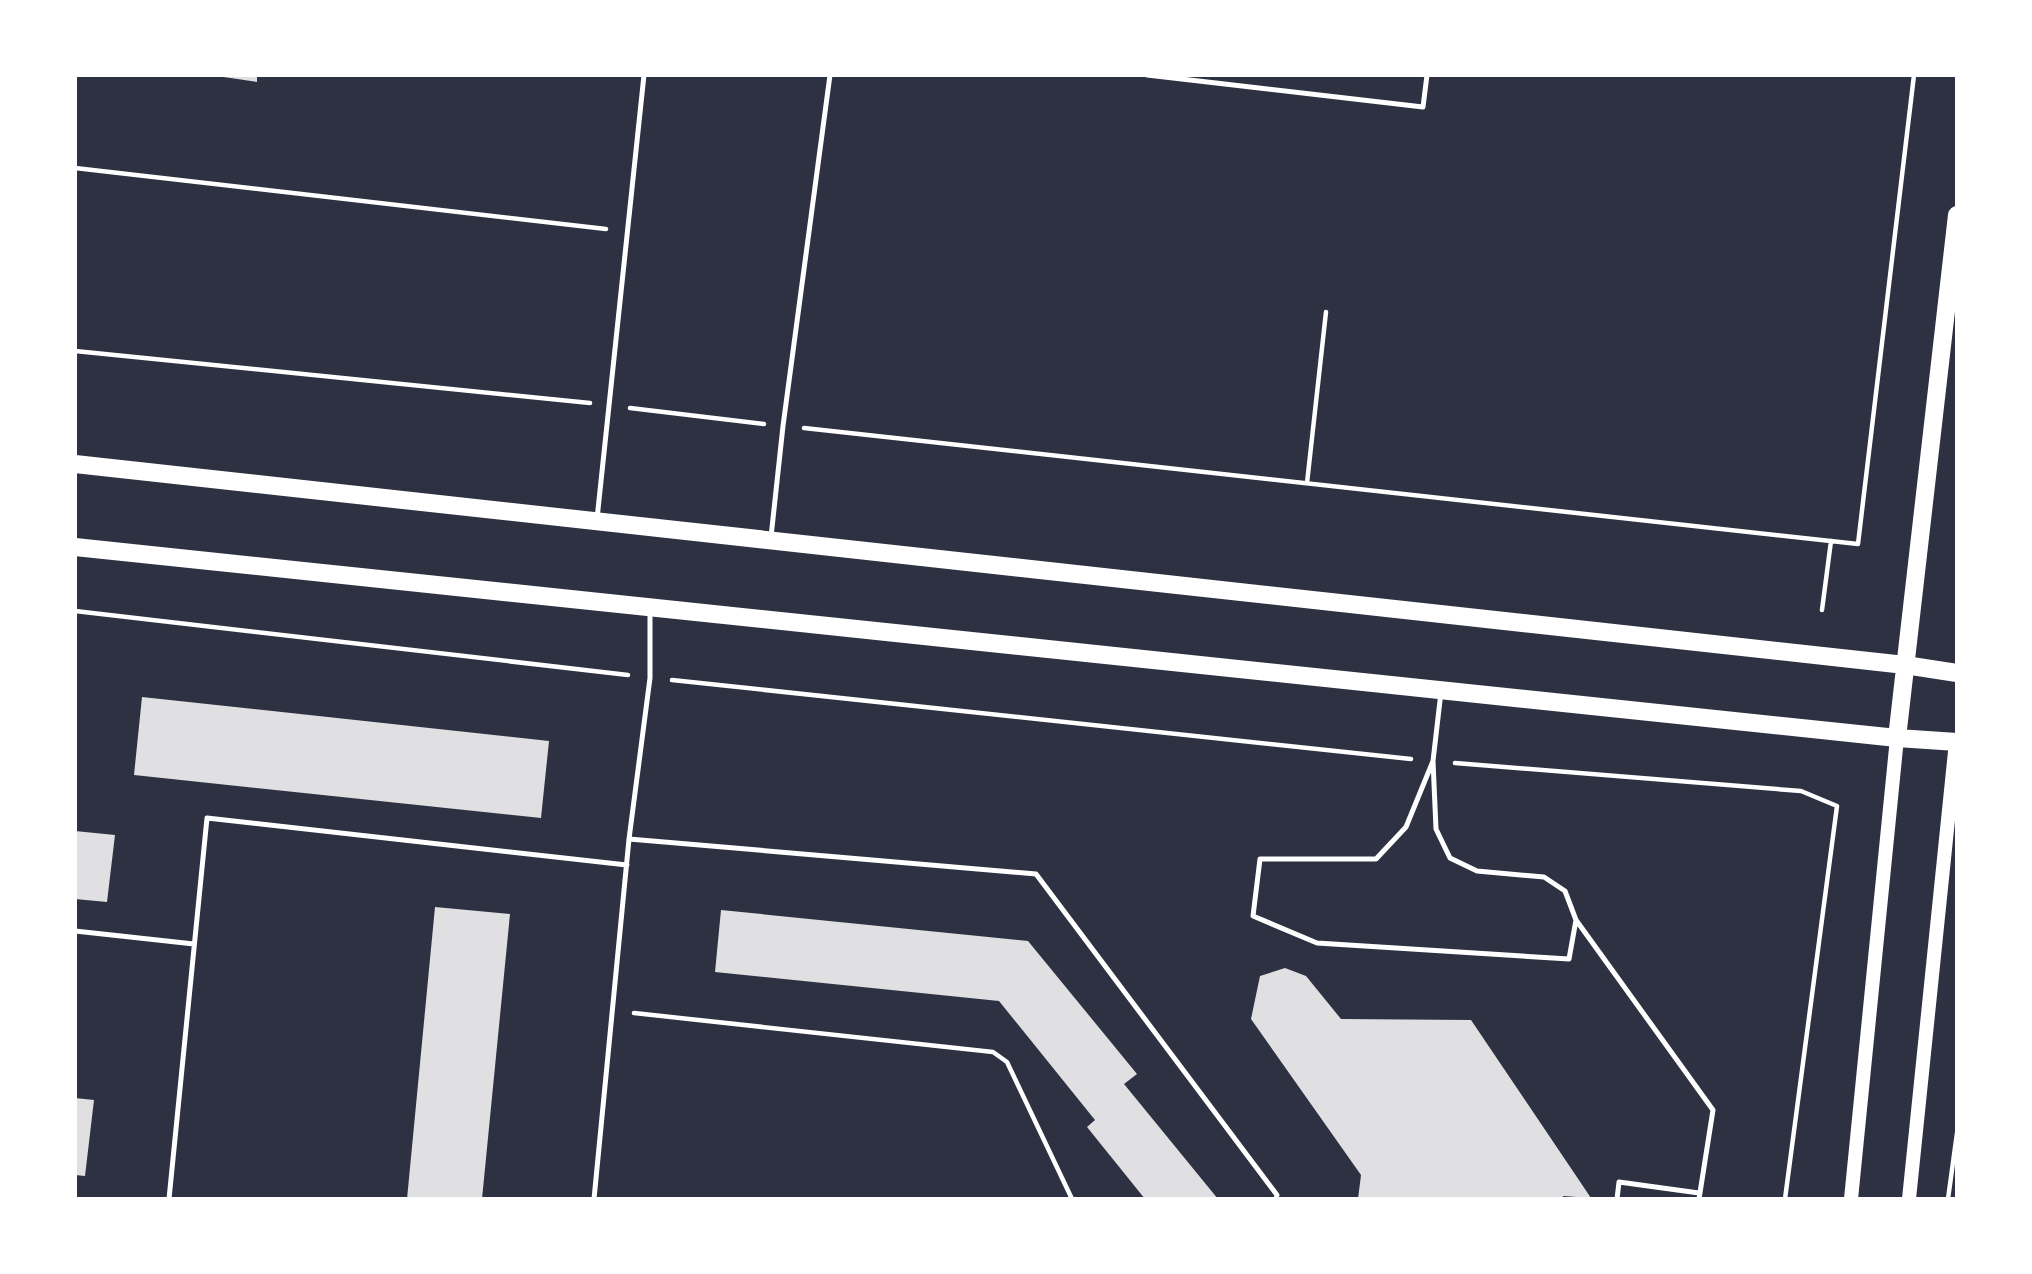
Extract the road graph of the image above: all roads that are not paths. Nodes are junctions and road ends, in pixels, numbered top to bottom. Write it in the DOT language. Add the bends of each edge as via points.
graph roads {
  1 [pos="644,75"];
  2 [pos="830,75"];
  3 [pos="1147,75"];
  4 [pos="1427,75"];
  5 [pos="1957,215"];
  6 [pos="75,464"];
  7 [pos="597,522"];
  8 [pos="770,541"];
  9 [pos="75,547"];
  10 [pos="650,607"];
  11 [pos="1905,666"];
  12 [pos="1957,673"];
  13 [pos="1441,690"];
  14 [pos="1957,736"];
  15 [pos="1897,738"];
  16 [pos="1956,742"];
  17 [pos="1433,761"];
  18 [pos="629,839"];
  19 [pos="627,865"];
  20 [pos="1576,920"];
  21 [pos="75,931"];
  22 [pos="194,944"];
  23 [pos="1699,1196"];
  24 [pos="169,1199"];
  25 [pos="594,1199"];
  26 [pos="1276,1199"];
  27 [pos="1617,1199"];
  28 [pos="1852,1199"];
  29 [pos="1909,1199"];
  1 -- 7 [label="lane"];
  2 -- 8 [label="lane"];
  3 -- 4 [label="lane" via="1423,107"];
  5 -- 11 [label="main road"];
  6 -- 7 [label="main road"];
  7 -- 8 [label="main road"];
  8 -- 11 [label="main road"];
  9 -- 10 [label="main road"];
  10 -- 13 [label="main road"];
  10 -- 18 [label="lane" via="650,678"];
  11 -- 12 [label="main road"];
  11 -- 15 [label="main road"];
  13 -- 15 [label="main road"];
  13 -- 17 [label="lane"];
  14 -- 16 [label="main road"];
  15 -- 16 [label="main road"];
  15 -- 28 [label="main road"];
  16 -- 29 [label="main road"];
  17 -- 20 [label="lane" via="1436,829 1450,858 1476,871 1544,877 1565,891"];
  17 -- 20 [label="lane" via="1406,827 1376,859 1260,859 1253,916 1317,943 1569,959"];
  18 -- 19 [label="lane"];
  18 -- 26 [label="lane" via="1036,874"];
  19 -- 22 [label="lane" via="206,818"];
  19 -- 25 [label="lane"];
  20 -- 23 [label="lane" via="1713,1110"];
  21 -- 22 [label="lane"];
  22 -- 24 [label="lane"];
  23 -- 27 [label="lane" via="1619,1182"];
}
